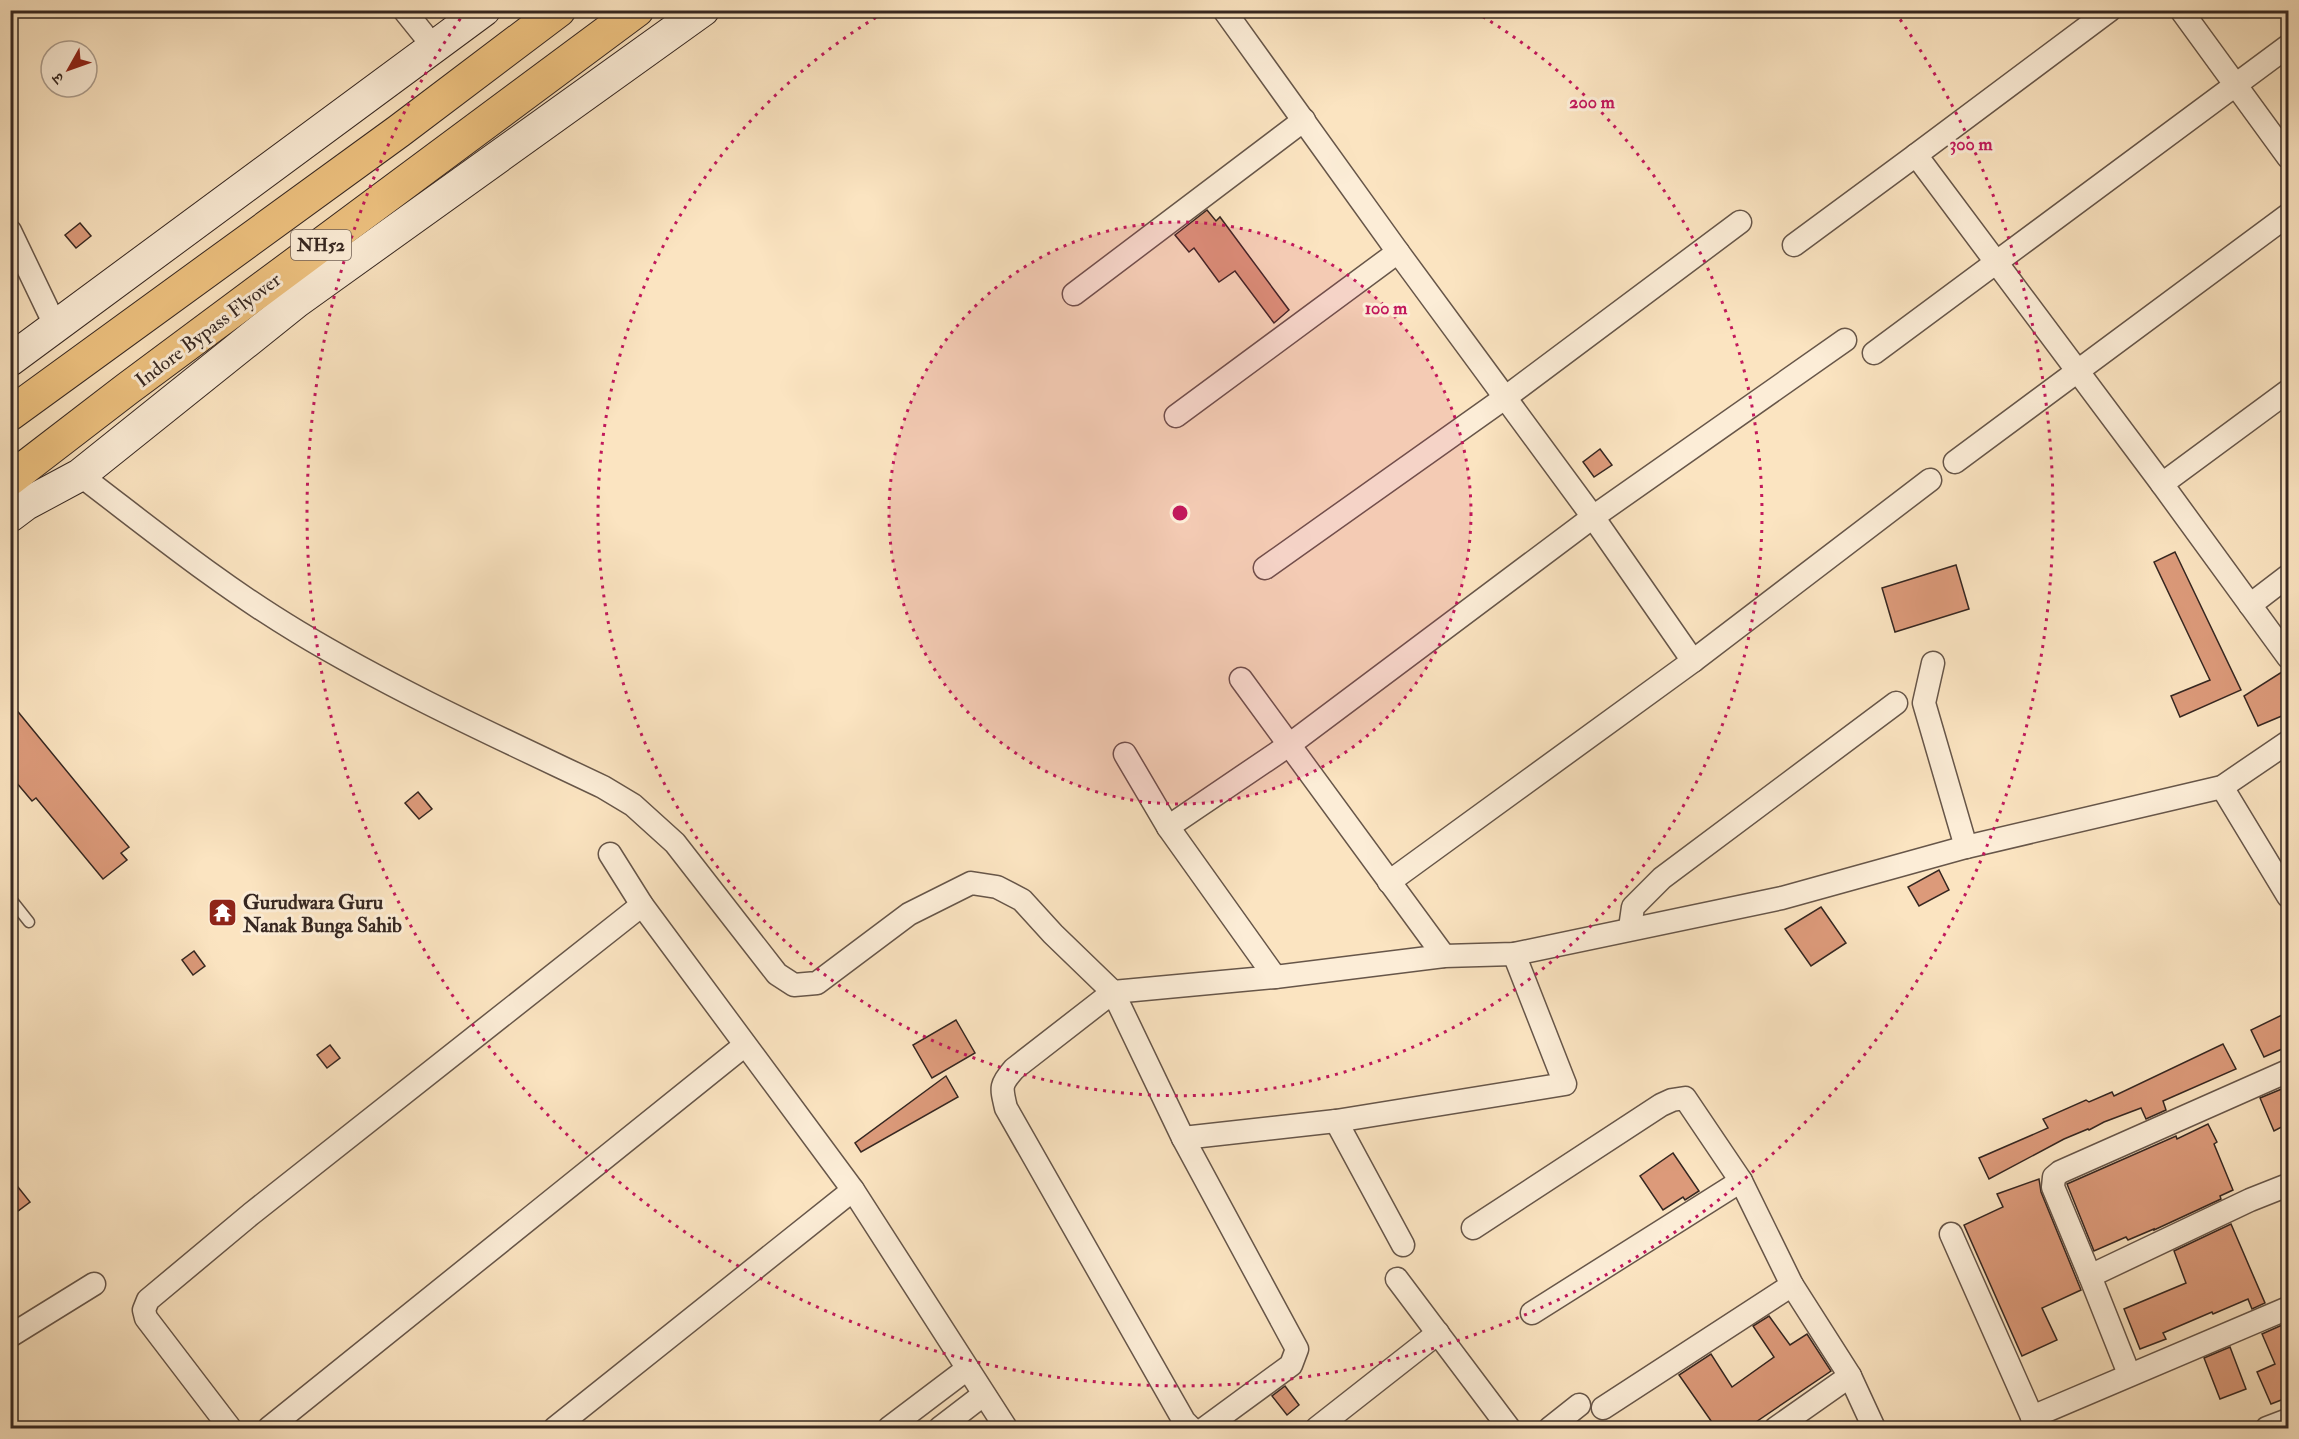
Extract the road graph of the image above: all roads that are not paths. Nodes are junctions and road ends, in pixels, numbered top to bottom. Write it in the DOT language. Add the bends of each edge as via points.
graph roads {
  1 [pos="404,10"];
  2 [pos="484,10"];
  3 [pos="559,10"];
  4 [pos="637,10"];
  5 [pos="703,10"];
  6 [pos="1224,10"];
  7 [pos="2110,10"];
  8 [pos="2181,10"];
  9 [pos="433,46"];
  10 [pos="2289,46"];
  11 [pos="2236,85"];
  12 [pos="1304,120"];
  13 [pos="1916,155"];
  14 [pos="2289,157"];
  15 [pos="2289,215"];
  16 [pos="1740,222"];
  17 [pos="10,231"];
  18 [pos="1794,245"];
  19 [pos="1398,252"];
  20 [pos="1997,261"];
  21 [pos="1074,294"];
  22 [pos="56,327"];
  23 [pos="1845,340"];
  24 [pos="1874,353"];
  25 [pos="10,360"];
  26 [pos="2078,372"];
  27 [pos="2289,391"];
  28 [pos="1506,397"];
  29 [pos="15,411"];
  30 [pos="1176,416"];
  31 [pos="1955,462"];
  32 [pos="80,475"];
  33 [pos="1930,480"];
  34 [pos="2163,484"];
  35 [pos="14,496"];
  36 [pos="1593,517"];
  37 [pos="1265,568"];
  38 [pos="2289,576"];
  39 [pos="2250,605"];
  40 [pos="2289,657"];
  41 [pos="1693,661"];
  42 [pos="1933,663"];
  43 [pos="1241,679"];
  44 [pos="1896,703"];
  45 [pos="2289,742"];
  46 [pos="1289,745"];
  47 [pos="1125,754"];
  48 [pos="2222,787"];
  49 [pos="1168,827"];
  50 [pos="1966,847"];
  51 [pos="610,854"];
  52 [pos="1389,882"];
  53 [pos="2289,896"];
  54 [pos="10,898"];
  55 [pos="642,905"];
  56 [pos="29,922"];
  57 [pos="1630,928"];
  58 [pos="1514,954"];
  59 [pos="1444,956"];
  60 [pos="1275,977"];
  61 [pos="1113,992"];
  62 [pos="745,1045"];
  63 [pos="2289,1071"];
  64 [pos="1336,1121"];
  65 [pos="1183,1138"];
  66 [pos="1741,1181"];
  67 [pos="2289,1185"];
  68 [pos="853,1190"];
  69 [pos="1473,1228"];
  70 [pos="1951,1233"];
  71 [pos="1403,1245"];
  72 [pos="2091,1276"];
  73 [pos="1397,1279"];
  74 [pos="94,1284"];
  75 [pos="1792,1285"];
  76 [pos="2289,1308"];
  77 [pos="1532,1313"];
  78 [pos="1438,1333"];
  79 [pos="10,1336"];
  80 [pos="967,1369"];
  81 [pos="2129,1374"];
  82 [pos="1850,1376"];
  83 [pos="983,1395"];
  84 [pos="1579,1405"];
  85 [pos="1603,1408"];
  86 [pos="2034,1423"];
  87 [pos="230,1428"];
  88 [pos="269,1428"];
  89 [pos="555,1428"];
  90 [pos="890,1428"];
  91 [pos="940,1428"];
  92 [pos="1006,1428"];
  93 [pos="1191,1428"];
  94 [pos="1205,1428"];
  95 [pos="1317,1428"];
  96 [pos="1509,1428"];
  97 [pos="1550,1428"];
  98 [pos="1776,1428"];
  99 [pos="1874,1428"];
  1 -- 9 [label="street"];
  2 -- 9 [label="street"];
  3 -- 29 [label="highway, NH52"];
  4 -- 35 [label="highway, Indore Bypass Flyover / NH52" via="52,447"];
  5 -- 32 [label="street" via="296,302"];
  6 -- 12 [label="street"];
  7 -- 13 [label="street"];
  8 -- 11 [label="street"];
  9 -- 22 [label="street"];
  10 -- 11 [label="street"];
  11 -- 14 [label="street"];
  11 -- 20 [label="street"];
  12 -- 19 [label="street"];
  12 -- 21 [label="street"];
  13 -- 18 [label="street"];
  13 -- 20 [label="street"];
  15 -- 26 [label="street"];
  16 -- 28 [label="street"];
  17 -- 22 [label="street"];
  19 -- 28 [label="street"];
  19 -- 30 [label="street"];
  20 -- 24 [label="street"];
  20 -- 26 [label="street"];
  22 -- 25 [label="street"];
  23 -- 36 [label="street"];
  26 -- 31 [label="street"];
  26 -- 34 [label="street"];
  27 -- 34 [label="street"];
  28 -- 36 [label="street"];
  28 -- 37 [label="street"];
  32 -- 35 [label="street"];
  32 -- 61 [label="street" via="227,587 298,632 408,694 633,805 675,843 777,974 795,985 817,982 909,914 971,883 997,887 1022,900"];
  33 -- 41 [label="street"];
  34 -- 39 [label="street"];
  36 -- 41 [label="street"];
  36 -- 46 [label="street"];
  38 -- 39 [label="street"];
  39 -- 40 [label="street"];
  41 -- 52 [label="street"];
  42 -- 50 [label="street" via="1924,703"];
  43 -- 46 [label="street"];
  44 -- 57 [label="street" via="1662,878 1633,907"];
  45 -- 48 [label="street"];
  46 -- 49 [label="street"];
  46 -- 52 [label="street"];
  47 -- 49 [label="street"];
  48 -- 50 [label="street"];
  48 -- 53 [label="street"];
  49 -- 60 [label="street"];
  50 -- 57 [label="street" via="1782,898"];
  51 -- 55 [label="street"];
  52 -- 59 [label="street"];
  54 -- 56 [label="lane"];
  55 -- 62 [label="street"];
  55 -- 87 [label="street" via="148,1300 146,1318"];
  57 -- 58 [label="street"];
  58 -- 59 [label="street"];
  58 -- 64 [label="street" via="1565,1084"];
  59 -- 60 [label="street"];
  60 -- 61 [label="street"];
  61 -- 65 [label="street"];
  61 -- 93 [label="street" via="1014,1069 1001,1089 1006,1108"];
  62 -- 68 [label="street"];
  62 -- 88 [label="street"];
  63 -- 72 [label="street" via="2054,1177 2053,1187"];
  64 -- 65 [label="street"];
  64 -- 71 [label="street"];
  65 -- 94 [label="street" via="1297,1349 1291,1365"];
  66 -- 69 [label="street" via="1685,1098 1672,1100"];
  66 -- 75 [label="street"];
  66 -- 77 [label="street"];
  67 -- 72 [label="street"];
  68 -- 80 [label="street"];
  68 -- 89 [label="street"];
  70 -- 86 [label="street"];
  72 -- 81 [label="street"];
  73 -- 78 [label="street"];
  74 -- 79 [label="street"];
  75 -- 82 [label="street"];
  75 -- 85 [label="street"];
  76 -- 81 [label="street"];
  78 -- 95 [label="street"];
  78 -- 96 [label="street"];
  80 -- 83 [label="street"];
  80 -- 90 [label="street"];
  81 -- 86 [label="street"];
  82 -- 98 [label="street"];
  82 -- 99 [label="street"];
  83 -- 91 [label="street"];
  83 -- 92 [label="street"];
  84 -- 97 [label="street"];
}
